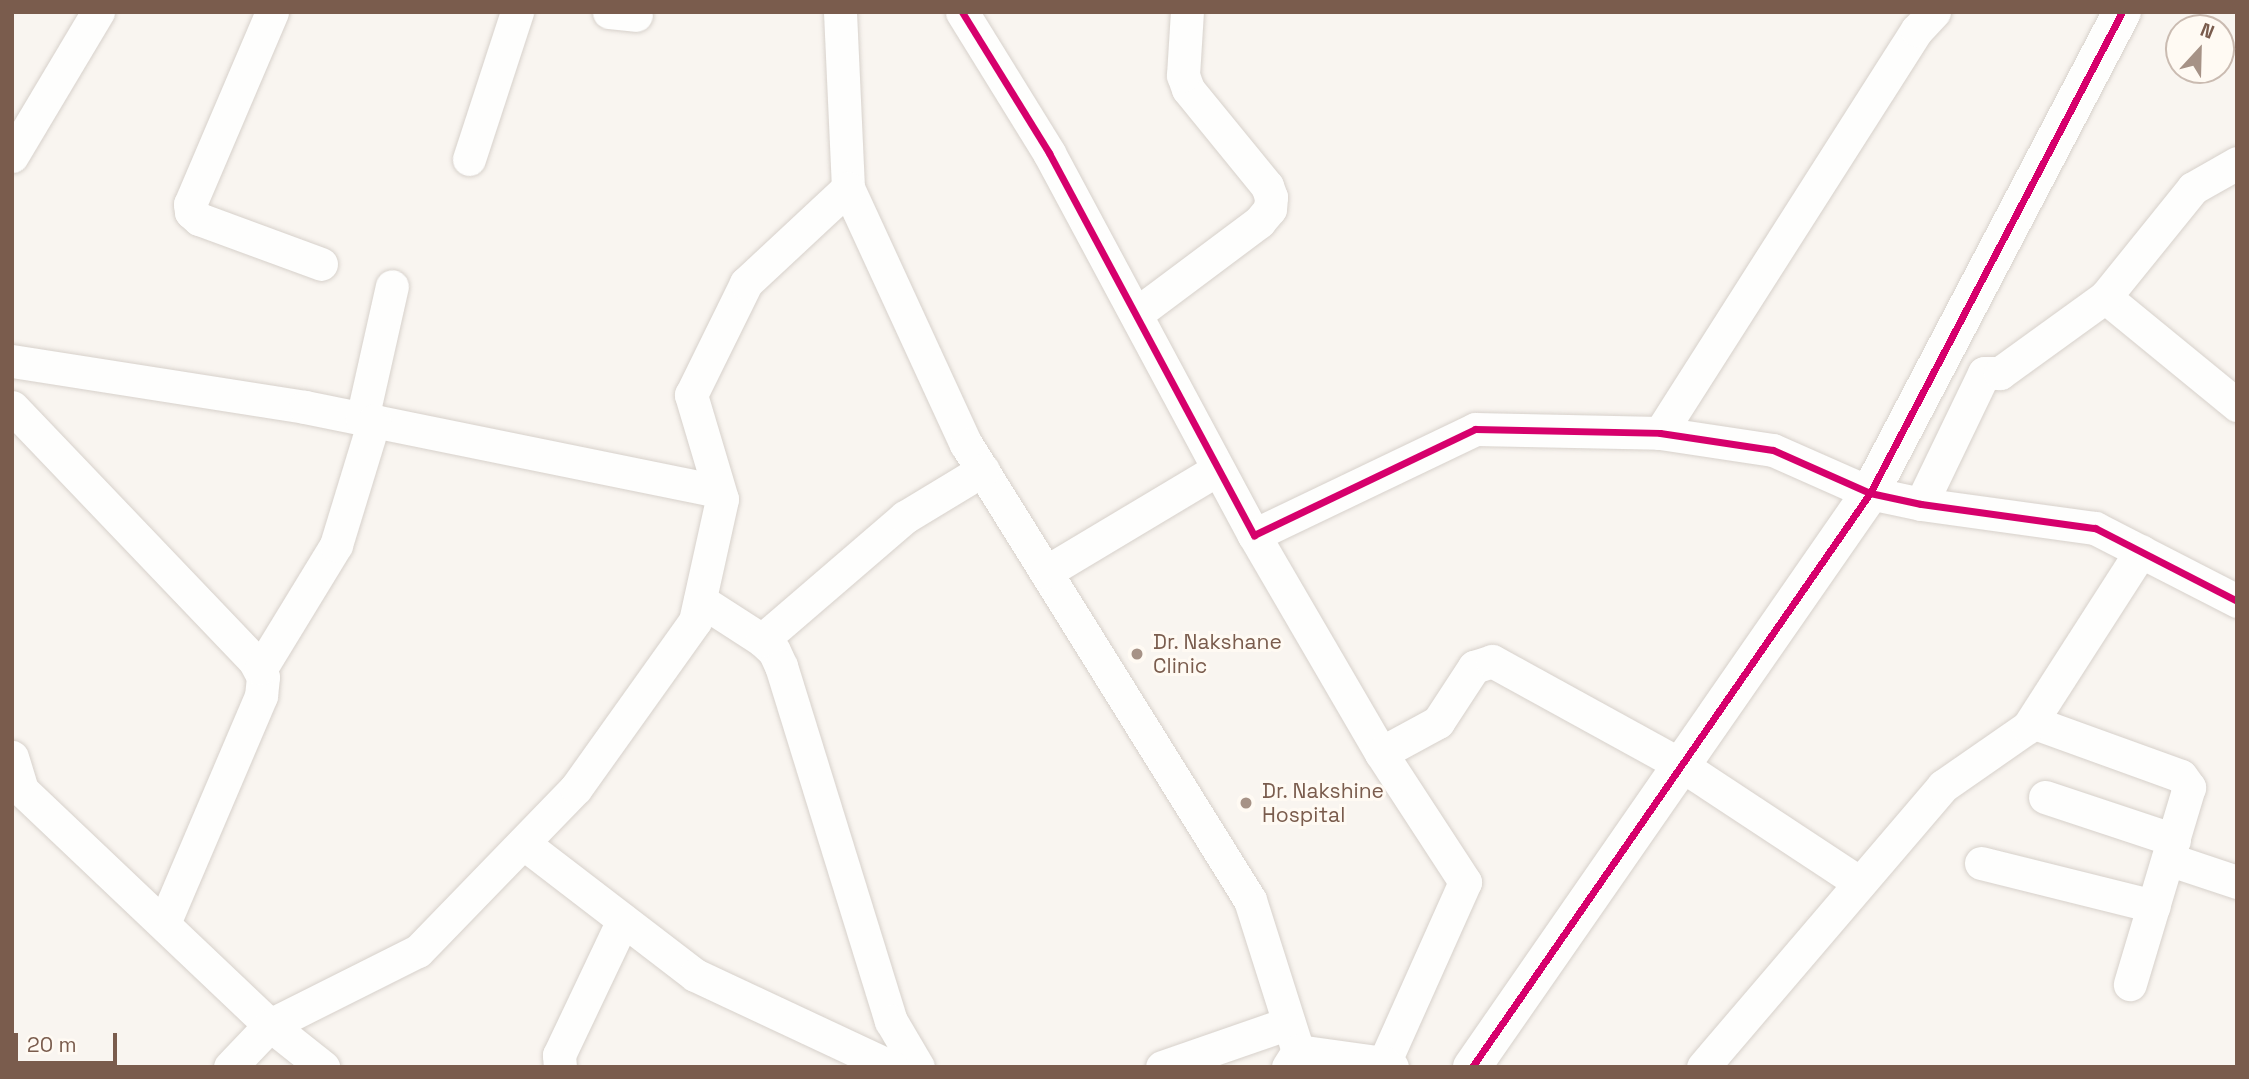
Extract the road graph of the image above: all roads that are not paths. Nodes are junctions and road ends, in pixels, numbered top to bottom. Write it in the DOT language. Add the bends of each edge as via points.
graph roads {
  1 [pos="98,12"];
  2 [pos="272,12"];
  3 [pos="517,12"];
  4 [pos="841,12"];
  5 [pos="962,12"];
  6 [pos="1187,12"];
  7 [pos="1934,12"];
  8 [pos="2122,12"];
  9 [pos="12,156"];
  10 [pos="469,159"];
  11 [pos="2237,163"];
  12 [pos="848,188"];
  13 [pos="321,264"];
  14 [pos="392,286"];
  15 [pos="2105,297"];
  16 [pos="1136,314"];
  17 [pos="12,361"];
  18 [pos="2237,405"];
  19 [pos="12,407"];
  20 [pos="368,420"];
  21 [pos="1660,433"];
  22 [pos="1218,469"];
  23 [pos="983,470"];
  24 [pos="719,491"];
  25 [pos="1870,493"];
  26 [pos="1921,503"];
  27 [pos="1254,535"];
  28 [pos="2141,551"];
  29 [pos="1046,572"];
  30 [pos="700,600"];
  31 [pos="2237,601"];
  32 [pos="762,640"];
  33 [pos="261,668"];
  34 [pos="2032,722"];
  35 [pos="1381,753"];
  36 [pos="12,757"];
  37 [pos="1681,765"];
  38 [pos="2045,797"];
  39 [pos="17,801"];
  40 [pos="523,843"];
  41 [pos="2171,850"];
  42 [pos="1981,863"];
  43 [pos="2237,882"];
  44 [pos="1860,883"];
  45 [pos="2154,906"];
  46 [pos="623,920"];
  47 [pos="164,923"];
  48 [pos="2130,984"];
  49 [pos="270,1025"];
  50 [pos="1294,1052"];
  51 [pos="1388,1065"];
  52 [pos="230,1067"];
  53 [pos="323,1067"];
  54 [pos="559,1067"];
  55 [pos="891,1067"];
  56 [pos="918,1067"];
  57 [pos="1162,1067"];
  58 [pos="1472,1067"];
  59 [pos="1703,1067"];
  1 -- 9 [label="street"];
  2 -- 13 [label="street" via="190,204 191,212 199,219"];
  3 -- 10 [label="street"];
  4 -- 12 [label="street"];
  5 -- 16 [label="street" via="1049,153"];
  6 -- 16 [label="street" via="1183,75 1188,89 1267,186 1270,209"];
  7 -- 21 [label="street" via="1917,30"];
  8 -- 25 [label="street"];
  11 -- 15 [label="street" via="2193,188"];
  12 -- 23 [label="street" via="966,444"];
  12 -- 24 [label="street" via="746,283 691,395"];
  14 -- 20 [label="street"];
  15 -- 18 [label="street"];
  15 -- 26 [label="street" via="2000,373 1984,373"];
  16 -- 22 [label="street"];
  17 -- 20 [label="street"];
  19 -- 33 [label="street"];
  20 -- 24 [label="street"];
  20 -- 33 [label="street" via="336,545"];
  21 -- 25 [label="street" via="1773,450"];
  21 -- 27 [label="street" via="1475,429"];
  22 -- 27 [label="street"];
  22 -- 29 [label="street"];
  23 -- 29 [label="street"];
  23 -- 32 [label="street" via="905,517"];
  24 -- 30 [label="street" via="722,499"];
  25 -- 26 [label="street"];
  25 -- 37 [label="street"];
  26 -- 28 [label="street" via="2095,528"];
  27 -- 35 [label="street"];
  28 -- 31 [label="street"];
  28 -- 34 [label="street"];
  29 -- 50 [label="street" via="1250,900"];
  30 -- 32 [label="street"];
  30 -- 40 [label="street" via="695,621 576,788"];
  32 -- 56 [label="street" via="781,666 891,1021"];
  33 -- 47 [label="street" via="261,696"];
  34 -- 41 [label="street" via="2187,781 2189,794"];
  34 -- 44 [label="street" via="1943,786"];
  35 -- 37 [label="street" via="1438,722 1474,667 1492,661"];
  35 -- 51 [label="street" via="1465,883"];
  36 -- 39 [label="street"];
  37 -- 44 [label="street"];
  37 -- 58 [label="street"];
  38 -- 41 [label="street"];
  39 -- 47 [label="street"];
  40 -- 46 [label="street"];
  40 -- 49 [label="street" via="418,951"];
  41 -- 43 [label="street"];
  41 -- 45 [label="street"];
  42 -- 45 [label="street"];
  44 -- 59 [label="street"];
  45 -- 48 [label="street"];
  46 -- 54 [label="street" via="559,1055"];
  46 -- 55 [label="street" via="695,975"];
  47 -- 49 [label="street"];
  49 -- 52 [label="street"];
  49 -- 53 [label="street"];
  50 -- 51 [label="street"];
  50 -- 57 [label="street"];
}
